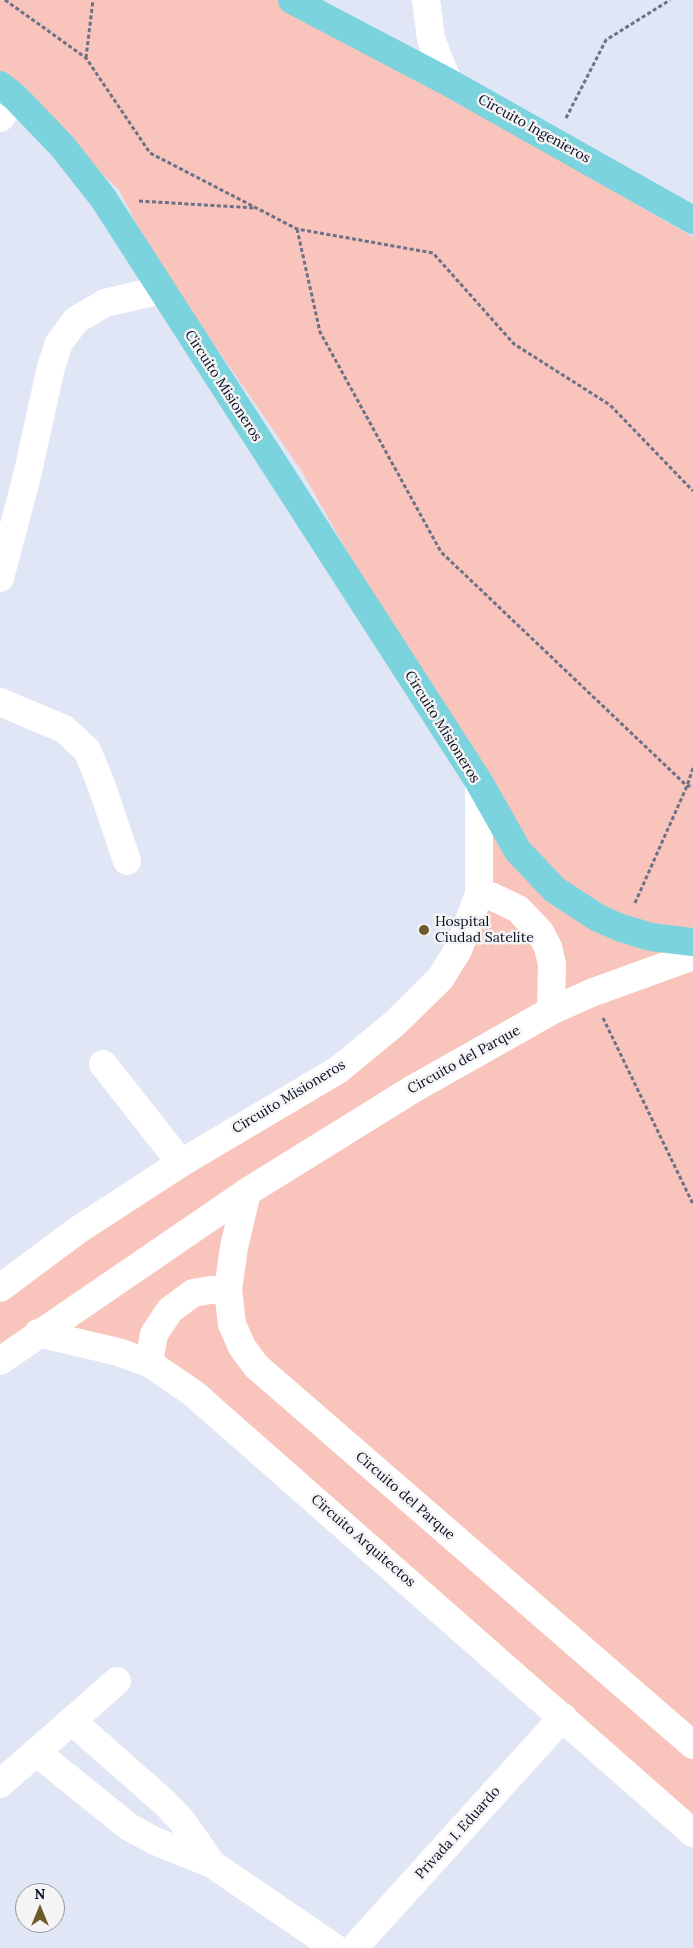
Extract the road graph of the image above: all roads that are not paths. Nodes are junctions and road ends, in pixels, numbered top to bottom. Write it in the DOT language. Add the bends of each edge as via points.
graph roads {
  1 [pos="292,0"];
  2 [pos="426,0"];
  3 [pos="448,82"];
  4 [pos="5,100"];
  5 [pos="693,220"];
  6 [pos="161,290"];
  7 [pos="0,578"];
  8 [pos="0,702"];
  9 [pos="480,782"];
  10 [pos="126,861"];
  11 [pos="479,894"];
  12 [pos="693,942"];
  13 [pos="693,956"];
  14 [pos="551,1011"];
  15 [pos="104,1064"];
  16 [pos="180,1163"];
  17 [pos="247,1192"];
  18 [pos="0,1288"];
  19 [pos="228,1290"];
  20 [pos="38,1333"];
  21 [pos="0,1361"];
  22 [pos="149,1363"];
  23 [pos="117,1681"];
  24 [pos="563,1717"];
  25 [pos="72,1721"];
  26 [pos="693,1745"];
  27 [pos="36,1752"];
  28 [pos="0,1784"];
  29 [pos="693,1833"];
  30 [pos="212,1864"];
  31 [pos="336,1948"];
  32 [pos="354,1948"];
  1 -- 3 [label="main road, Circuito Ingenieros"];
  2 -- 3 [label="street" via="431,39"];
  3 -- 5 [label="main road, Circuito Ingenieros"];
  4 -- 6 [label="main road, Circuito Misioneros" via="63,146 103,198"];
  6 -- 7 [label="street" via="105,302 76,320 59,343"];
  6 -- 9 [label="main road, Circuito Misioneros"];
  8 -- 10 [label="street" via="64,730 87,750"];
  9 -- 11 [label="street, Circuito Misioneros"];
  9 -- 12 [label="main road" via="518,851 576,905 621,928 651,937"];
  11 -- 14 [label="street" via="518,909 540,932 552,964"];
  11 -- 16 [label="street, Circuito Misioneros" via="458,950 440,979 394,1024 338,1070"];
  13 -- 14 [label="street, Circuito del Parque"];
  14 -- 17 [label="street, Circuito del Parque" via="413,1089"];
  15 -- 16 [label="street"];
  16 -- 18 [label="street, Circuito Misioneros" via="78,1230"];
  17 -- 19 [label="street, Circuito del Parque"];
  17 -- 20 [label="street, Circuito del Parque"];
  19 -- 22 [label="street" via="193,1293 170,1310 154,1334"];
  19 -- 26 [label="street, Circuito del Parque" via="232,1324 242,1347 256,1366"];
  20 -- 21 [label="street"];
  20 -- 22 [label="street, Circuito Arquitectos" via="118,1352"];
  22 -- 24 [label="street, Circuito Arquitectos" via="193,1393"];
  23 -- 25 [label="street"];
  24 -- 29 [label="street, Circuito Arquitectos"];
  24 -- 32 [label="street, Privada I. Eduardo"];
  25 -- 27 [label="street"];
  25 -- 30 [label="street" via="166,1803"];
  27 -- 28 [label="street"];
  27 -- 30 [label="street" via="129,1827"];
  30 -- 31 [label="street"];
}
